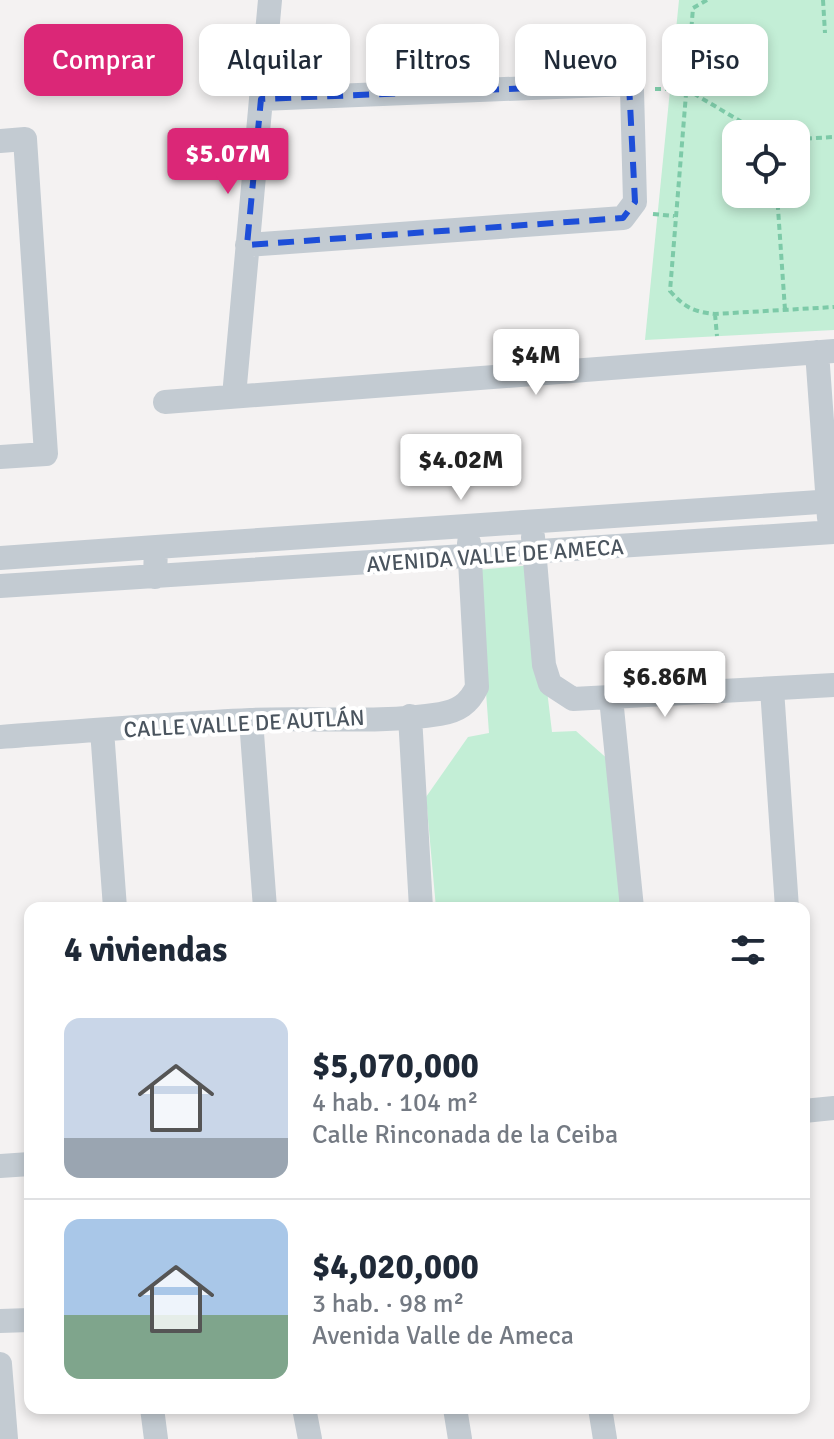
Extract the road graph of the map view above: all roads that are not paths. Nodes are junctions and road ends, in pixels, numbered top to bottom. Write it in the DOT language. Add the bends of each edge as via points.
graph roads {
  1 [pos="270,0"];
  2 [pos="261,99"];
  3 [pos="0,141"];
  4 [pos="247,245"];
  5 [pos="826,352"];
  6 [pos="234,396"];
  7 [pos="165,402"];
  8 [pos="0,457"];
  9 [pos="831,502"];
  10 [pos="531,521"];
  11 [pos="469,526"];
  12 [pos="832,532"];
  13 [pos="156,547"];
  14 [pos="535,552"];
  15 [pos="469,557"];
  16 [pos="0,558"];
  17 [pos="155,577"];
  18 [pos="0,586"];
  19 [pos="834,685"];
  20 [pos="772,689"];
  21 [pos="611,698"];
  22 [pos="410,716"];
  23 [pos="251,720"];
  24 [pos="102,730"];
  25 [pos="0,737"];
  26 [pos="115,902"];
  27 [pos="265,902"];
  28 [pos="421,902"];
  29 [pos="631,902"];
  30 [pos="787,902"];
  31 [pos="834,1108"];
  32 [pos="810,1110"];
  33 [pos="24,1164"];
  34 [pos="0,1166"];
  35 [pos="24,1320"];
  36 [pos="0,1321"];
  37 [pos="0,1364"];
  38 [pos="153,1414"];
  39 [pos="305,1414"];
  40 [pos="456,1414"];
  41 [pos="601,1414"];
  42 [pos="6,1439"];
  43 [pos="156,1439"];
  44 [pos="310,1439"];
  45 [pos="460,1439"];
  46 [pos="605,1439"];
  1 -- 2 [label="street"];
  2 -- 4 [label="street"];
  2 -- 4 [label="street" via="629,84 635,202 623,218"];
  3 -- 8 [label="street" via="25,139 46,454"];
  4 -- 6 [label="street"];
  5 -- 6 [label="street"];
  5 -- 9 [label="street"];
  6 -- 7 [label="street"];
  9 -- 10 [label="street, AVENIDA VALLE DE AMECA"];
  9 -- 12 [label="street"];
  10 -- 11 [label="street, AVENIDA VALLE DE AMECA"];
  10 -- 14 [label="street"];
  11 -- 13 [label="street, AVENIDA VALLE DE AMECA"];
  11 -- 15 [label="street"];
  12 -- 14 [label="street, AVENIDA VALLE DE AMECA"];
  13 -- 16 [label="street, AVENIDA VALLE DE AMECA"];
  13 -- 17 [label="street"];
  14 -- 15 [label="street, AVENIDA VALLE DE AMECA"];
  14 -- 21 [label="street" via="550,684 573,699"];
  15 -- 17 [label="street, AVENIDA VALLE DE AMECA"];
  15 -- 22 [label="street, CALLE VALLE DE AUTLÁN" via="477,687 471,701 460,708"];
  17 -- 18 [label="street, AVENIDA VALLE DE AMECA"];
  19 -- 20 [label="street"];
  20 -- 21 [label="street"];
  20 -- 30 [label="street"];
  21 -- 29 [label="street"];
  22 -- 23 [label="street, CALLE VALLE DE AUTLÁN"];
  22 -- 28 [label="street"];
  23 -- 24 [label="street, CALLE VALLE DE AUTLÁN"];
  23 -- 27 [label="street"];
  24 -- 25 [label="street, CALLE VALLE DE AUTLÁN"];
  24 -- 26 [label="street"];
  31 -- 32 [label="street"];
  33 -- 34 [label="street"];
  35 -- 36 [label="street"];
  37 -- 42 [label="street"];
  38 -- 43 [label="street"];
  39 -- 44 [label="street"];
  40 -- 45 [label="street"];
  41 -- 46 [label="street"];
}
